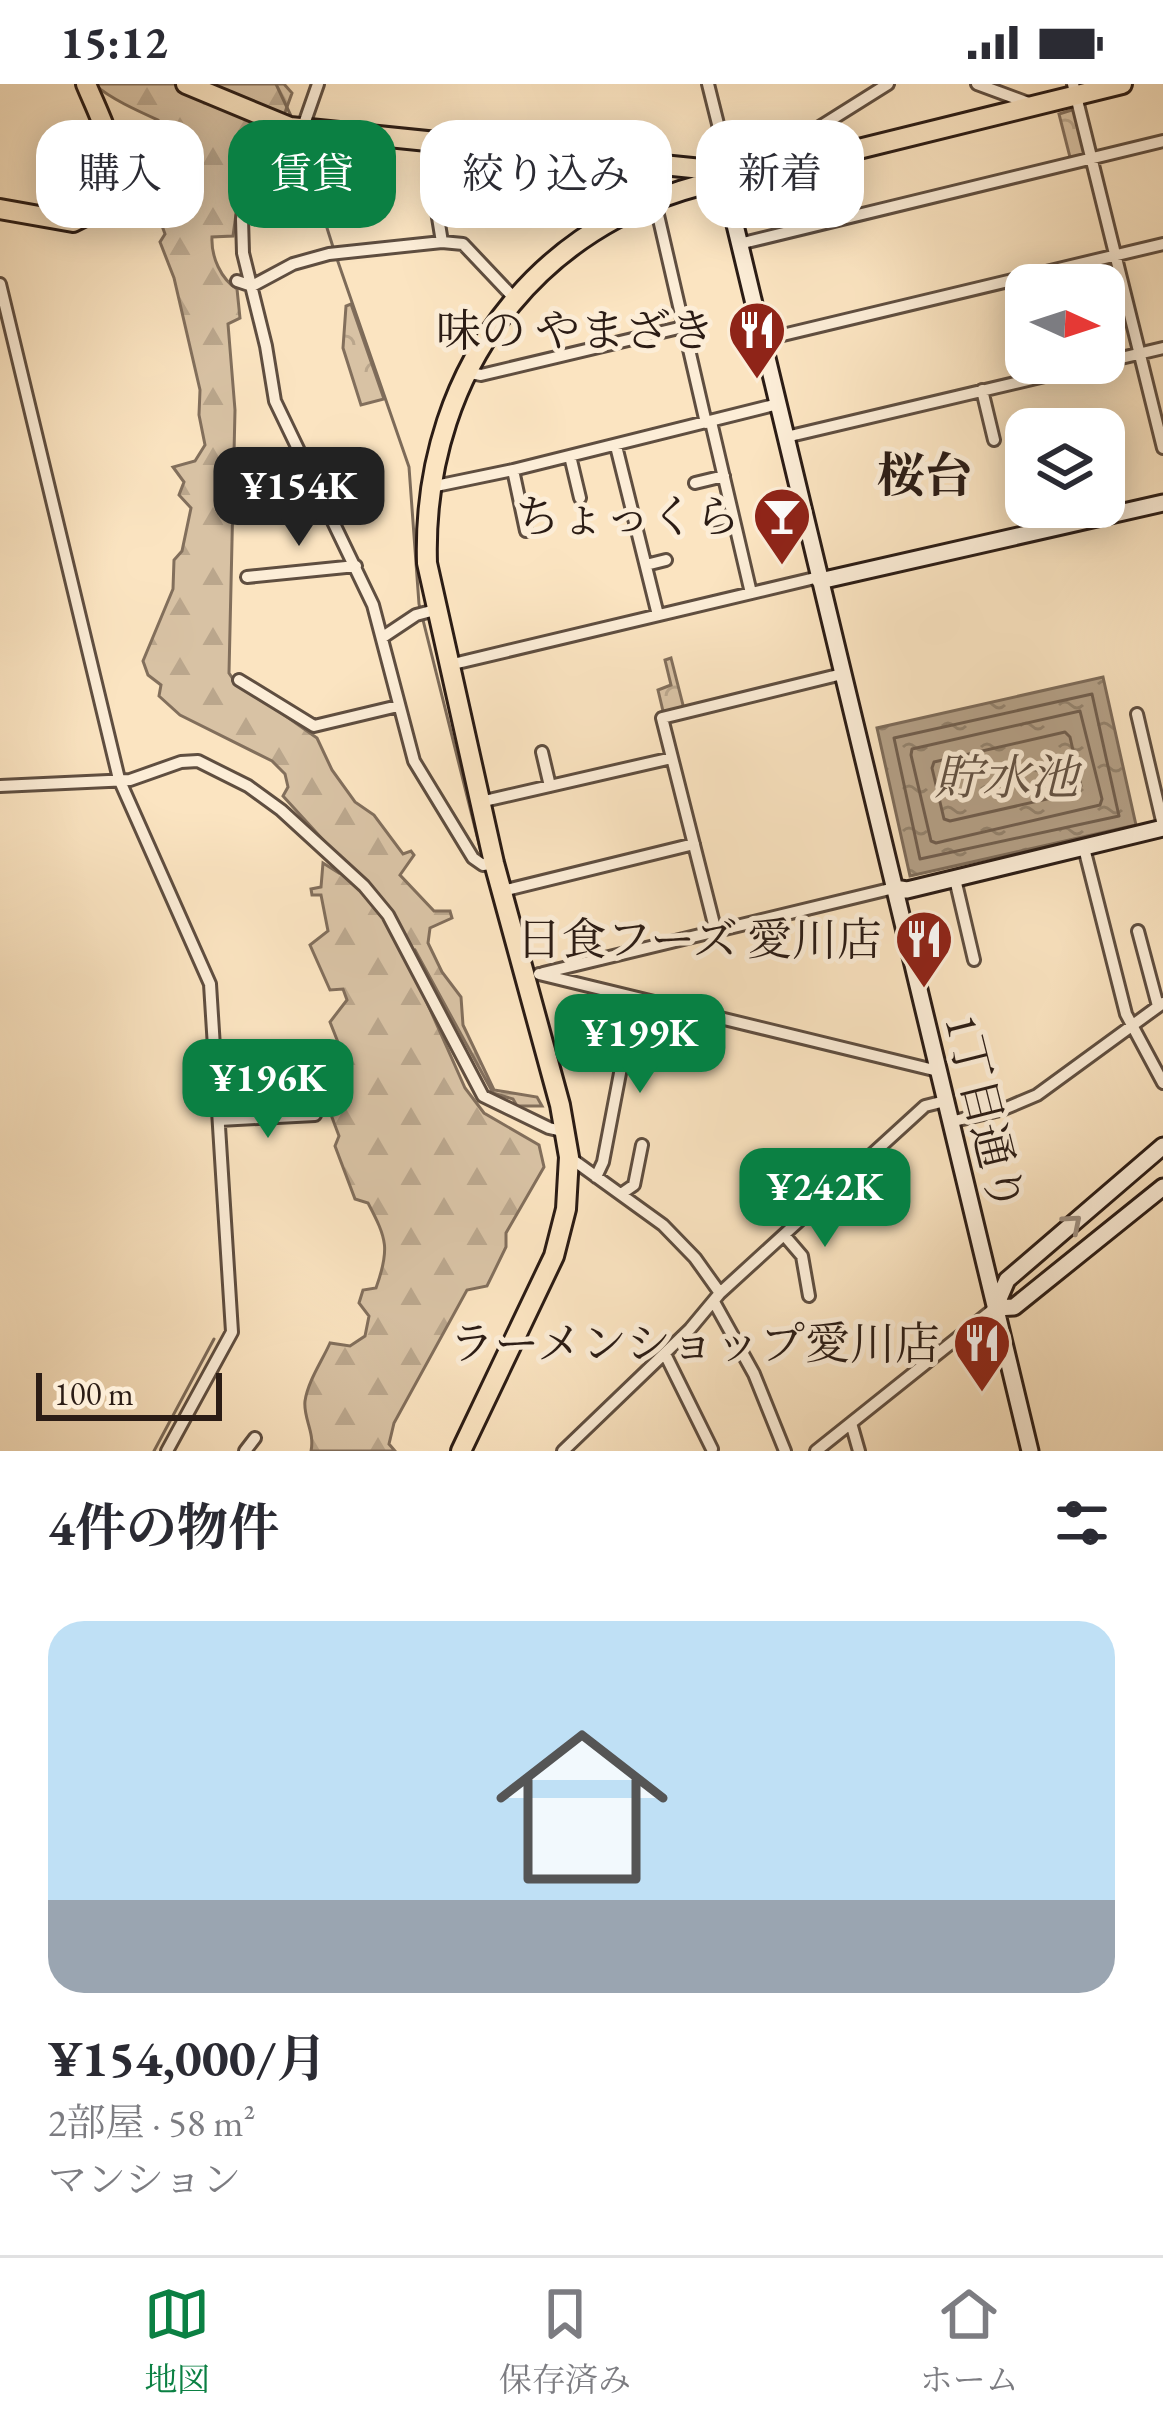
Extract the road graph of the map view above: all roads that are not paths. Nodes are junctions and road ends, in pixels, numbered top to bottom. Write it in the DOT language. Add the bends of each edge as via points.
graph roads {
  1 [pos="86,84"];
  2 [pos="186,84"];
  3 [pos="318,84"];
  4 [pos="708,84"];
  5 [pos="858,84"];
  6 [pos="888,84"];
  7 [pos="977,84"];
  8 [pos="1122,84"];
  9 [pos="1076,90"];
  10 [pos="862,98"];
  11 [pos="1033,106"];
  12 [pos="279,120"];
  13 [pos="300,120"];
  14 [pos="717,120"];
  15 [pos="828,120"];
  16 [pos="396,137"];
  17 [pos="1163,141"];
  18 [pos="864,147"];
  19 [pos="1093,158"];
  20 [pos="696,168"];
  21 [pos="0,209"];
  22 [pos="242,228"];
  23 [pos="442,228"];
  24 [pos="600,228"];
  25 [pos="661,228"];
  26 [pos="735,228"];
  27 [pos="442,242"];
  28 [pos="739,244"];
  29 [pos="1163,244"];
  30 [pos="1117,255"];
  31 [pos="237,281"];
  32 [pos="0,284"];
  33 [pos="252,286"];
  34 [pos="515,298"];
  35 [pos="683,327"];
  36 [pos="762,340"];
  37 [pos="1163,348"];
  38 [pos="1141,353"];
  39 [pos="1125,357"];
  40 [pos="466,372"];
  41 [pos="1009,384"];
  42 [pos="982,390"];
  43 [pos="778,404"];
  44 [pos="709,423"];
  45 [pos="786,437"];
  46 [pos="994,440"];
  47 [pos="616,446"];
  48 [pos="1163,448"];
  49 [pos="570,456"];
  50 [pos="513,470"];
  51 [pos="724,476"];
  52 [pos="695,483"];
  53 [pos="430,487"];
  54 [pos="580,498"];
  55 [pos="1163,503"];
  56 [pos="733,517"];
  57 [pos="710,522"];
  58 [pos="526,531"];
  59 [pos="666,560"];
  60 [pos="646,565"];
  61 [pos="356,566"];
  62 [pos="247,577"];
  63 [pos="820,579"];
  64 [pos="751,593"];
  65 [pos="427,612"];
  66 [pos="658,615"];
  67 [pos="383,637"];
  68 [pos="447,666"];
  69 [pos="842,674"];
  70 [pos="239,680"];
  71 [pos="398,706"];
  72 [pos="1137,714"];
  73 [pos="542,752"];
  74 [pos="672,758"];
  75 [pos="119,779"];
  76 [pos="550,786"];
  77 [pos="0,787"];
  78 [pos="480,802"];
  79 [pos="1163,827"];
  80 [pos="694,844"];
  81 [pos="1084,848"];
  82 [pos="494,863"];
  83 [pos="955,879"];
  84 [pos="894,888"];
  85 [pos="502,891"];
  86 [pos="716,928"];
  87 [pos="1138,931"];
  88 [pos="974,960"];
  89 [pos="532,975"];
  90 [pos="634,1000"];
  91 [pos="1161,1005"];
  92 [pos="1132,1026"];
  93 [pos="938,1071"];
  94 [pos="1163,1083"];
  95 [pos="945,1101"];
  96 [pos="314,1115"];
  97 [pos="219,1120"];
  98 [pos="950,1122"];
  99 [pos="566,1132"];
  100 [pos="642,1145"];
  101 [pos="1163,1146"];
  102 [pos="569,1157"];
  103 [pos="596,1177"];
  104 [pos="1163,1186"];
  105 [pos="621,1195"];
  106 [pos="784,1234"];
  107 [pos="809,1296"];
  108 [pos="717,1297"];
  109 [pos="995,1308"];
  110 [pos="665,1354"];
  111 [pos="851,1423"];
  112 [pos="255,1438"];
  113 [pos="712,1449"];
  114 [pos="166,1451"];
  115 [pos="245,1451"];
  116 [pos="460,1451"];
  117 [pos="563,1451"];
  118 [pos="784,1451"];
  119 [pos="816,1451"];
  120 [pos="860,1451"];
  121 [pos="1030,1451"];
  1 -- 21 [label="main road" via="116,172 104,206 73,222"];
  2 -- 12 [label="main road"];
  3 -- 13 [label="street"];
  4 -- 14 [label="street"];
  5 -- 10 [label="street"];
  6 -- 10 [label="street"];
  7 -- 11 [label="street"];
  8 -- 9 [label="main road"];
  9 -- 11 [label="main road"];
  9 -- 19 [label="street"];
  10 -- 15 [label="street"];
  11 -- 18 [label="main road"];
  16 -- 20 [label="main road"];
  17 -- 19 [label="street"];
  19 -- 28 [label="street"];
  19 -- 30 [label="street"];
  22 -- 33 [label="street"];
  23 -- 27 [label="street"];
  24 -- 34 [label="main road"];
  25 -- 35 [label="street"];
  26 -- 28 [label="street, 1丁目通り"];
  27 -- 33 [label="street" via="335,254"];
  27 -- 34 [label="street" via="463,244"];
  28 -- 36 [label="street, 1丁目通り"];
  29 -- 30 [label="street"];
  30 -- 36 [label="street"];
  30 -- 38 [label="street"];
  31 -- 33 [label="street"];
  32 -- 75 [label="street"];
  33 -- 61 [label="street" via="275,401"];
  34 -- 40 [label="main road"];
  35 -- 40 [label="street"];
  35 -- 44 [label="street"];
  36 -- 43 [label="street, 1丁目通り"];
  37 -- 38 [label="street"];
  38 -- 39 [label="street"];
  38 -- 48 [label="street"];
  40 -- 53 [label="main road" via="443,424"];
  41 -- 42 [label="street"];
  42 -- 45 [label="street"];
  42 -- 46 [label="street"];
  43 -- 44 [label="street"];
  43 -- 45 [label="street, 1丁目通り"];
  44 -- 47 [label="street"];
  44 -- 51 [label="street"];
  45 -- 63 [label="street, 1丁目通り"];
  47 -- 49 [label="street"];
  47 -- 60 [label="street"];
  49 -- 50 [label="street"];
  49 -- 54 [label="street"];
  50 -- 53 [label="street"];
  50 -- 58 [label="street"];
  51 -- 52 [label="street"];
  51 -- 56 [label="street"];
  53 -- 65 [label="main road"];
  55 -- 63 [label="street"];
  56 -- 57 [label="street"];
  56 -- 64 [label="street"];
  59 -- 60 [label="street"];
  60 -- 66 [label="street"];
  61 -- 62 [label="street"];
  61 -- 67 [label="street"];
  63 -- 64 [label="street"];
  63 -- 69 [label="street, 1丁目通り"];
  64 -- 66 [label="street"];
  65 -- 67 [label="street"];
  65 -- 68 [label="main road"];
  66 -- 68 [label="street"];
  67 -- 71 [label="street"];
  68 -- 78 [label="main road"];
  69 -- 74 [label="street" via="662,718"];
  69 -- 84 [label="street, 1丁目通り"];
  70 -- 71 [label="street" via="314,726"];
  71 -- 82 [label="street" via="425,785 473,858"];
  72 -- 79 [label="street"];
  73 -- 76 [label="street"];
  74 -- 76 [label="street"];
  74 -- 80 [label="street"];
  75 -- 77 [label="street"];
  75 -- 97 [label="street" via="210,984"];
  75 -- 99 [label="street" via="198,761 280,810 388,915 483,1096"];
  76 -- 78 [label="street"];
  78 -- 82 [label="main road"];
  79 -- 81 [label="street"];
  80 -- 85 [label="street"];
  80 -- 86 [label="street"];
  81 -- 83 [label="street"];
  81 -- 92 [label="street"];
  82 -- 85 [label="main road"];
  83 -- 84 [label="street"];
  83 -- 88 [label="street"];
  84 -- 86 [label="street"];
  84 -- 93 [label="street, 1丁目通り"];
  85 -- 89 [label="main road"];
  86 -- 89 [label="street"];
  87 -- 91 [label="street"];
  89 -- 90 [label="street"];
  89 -- 99 [label="main road"];
  90 -- 93 [label="street"];
  90 -- 103 [label="street"];
  91 -- 92 [label="street"];
  92 -- 94 [label="street"];
  92 -- 98 [label="street" via="1037,1095"];
  93 -- 95 [label="street, 1丁目通り"];
  95 -- 98 [label="street, 1丁目通り"];
  95 -- 106 [label="street" via="925,1106"];
  96 -- 97 [label="street"];
  97 -- 114 [label="street" via="232,1332"];
  98 -- 109 [label="street, 1丁目通り"];
  99 -- 102 [label="main road"];
  100 -- 105 [label="street" via="634,1185"];
  109 -- 101 [label="street, one-way" via="1007,1280"];
  102 -- 103 [label="street"];
  102 -- 116 [label="main road" via="554,1256"];
  103 -- 105 [label="street"];
  104 -- 109 [label="street" via="1014,1307"];
  105 -- 108 [label="street" via="679,1239"];
  106 -- 107 [label="street" via="802,1256"];
  106 -- 108 [label="street"];
  108 -- 110 [label="street"];
  108 -- 118 [label="street"];
  109 -- 111 [label="street"];
  109 -- 121 [label="street, 1丁目通り"];
  110 -- 113 [label="street" via="710,1431"];
  110 -- 117 [label="street"];
  111 -- 119 [label="street"];
  111 -- 120 [label="street"];
  112 -- 115 [label="street"];
}
